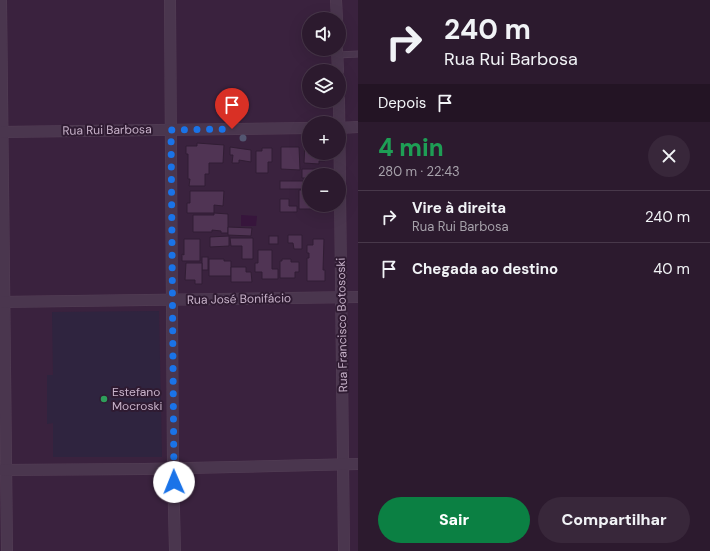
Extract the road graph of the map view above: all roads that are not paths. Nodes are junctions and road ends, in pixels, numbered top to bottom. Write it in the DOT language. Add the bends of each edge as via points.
graph roads {
  1 [pos="1,0"];
  2 [pos="170,0"];
  3 [pos="336,0"];
  4 [pos="337,12"];
  5 [pos="346,53"];
  6 [pos="358,54"];
  7 [pos="302,128"];
  8 [pos="346,128"];
  9 [pos="358,128"];
  10 [pos="171,130"];
  11 [pos="1,132"];
  12 [pos="340,160"];
  13 [pos="358,297"];
  14 [pos="342,298"];
  15 [pos="173,300"];
  16 [pos="2,302"];
  17 [pos="344,464"];
  18 [pos="358,464"];
  19 [pos="173,468"];
  20 [pos="3,470"];
  21 [pos="7,551"];
  22 [pos="175,551"];
  23 [pos="344,551"];
  1 -- 11 [label="street"];
  2 -- 10 [label="street"];
  3 -- 4 [label="street"];
  5 -- 6 [label="lane"];
  7 -- 10 [label="street, Rua Rui Barbosa"];
  8 -- 9 [label="street"];
  10 -- 11 [label="street, Rua Rui Barbosa"];
  10 -- 15 [label="street"];
  11 -- 16 [label="street"];
  12 -- 14 [label="street, Rua Francisco Botososki"];
  13 -- 14 [label="street, Rua José Bonifácio"];
  14 -- 15 [label="street, Rua José Bonifácio"];
  14 -- 17 [label="street, Rua Francisco Botososki"];
  15 -- 16 [label="street, Rua José Bonifácio"];
  15 -- 19 [label="street"];
  16 -- 20 [label="street"];
  17 -- 18 [label="street"];
  17 -- 19 [label="street"];
  17 -- 23 [label="street, Rua Francisco Botososki"];
  19 -- 20 [label="street"];
  19 -- 22 [label="street"];
  20 -- 21 [label="street"];
}
